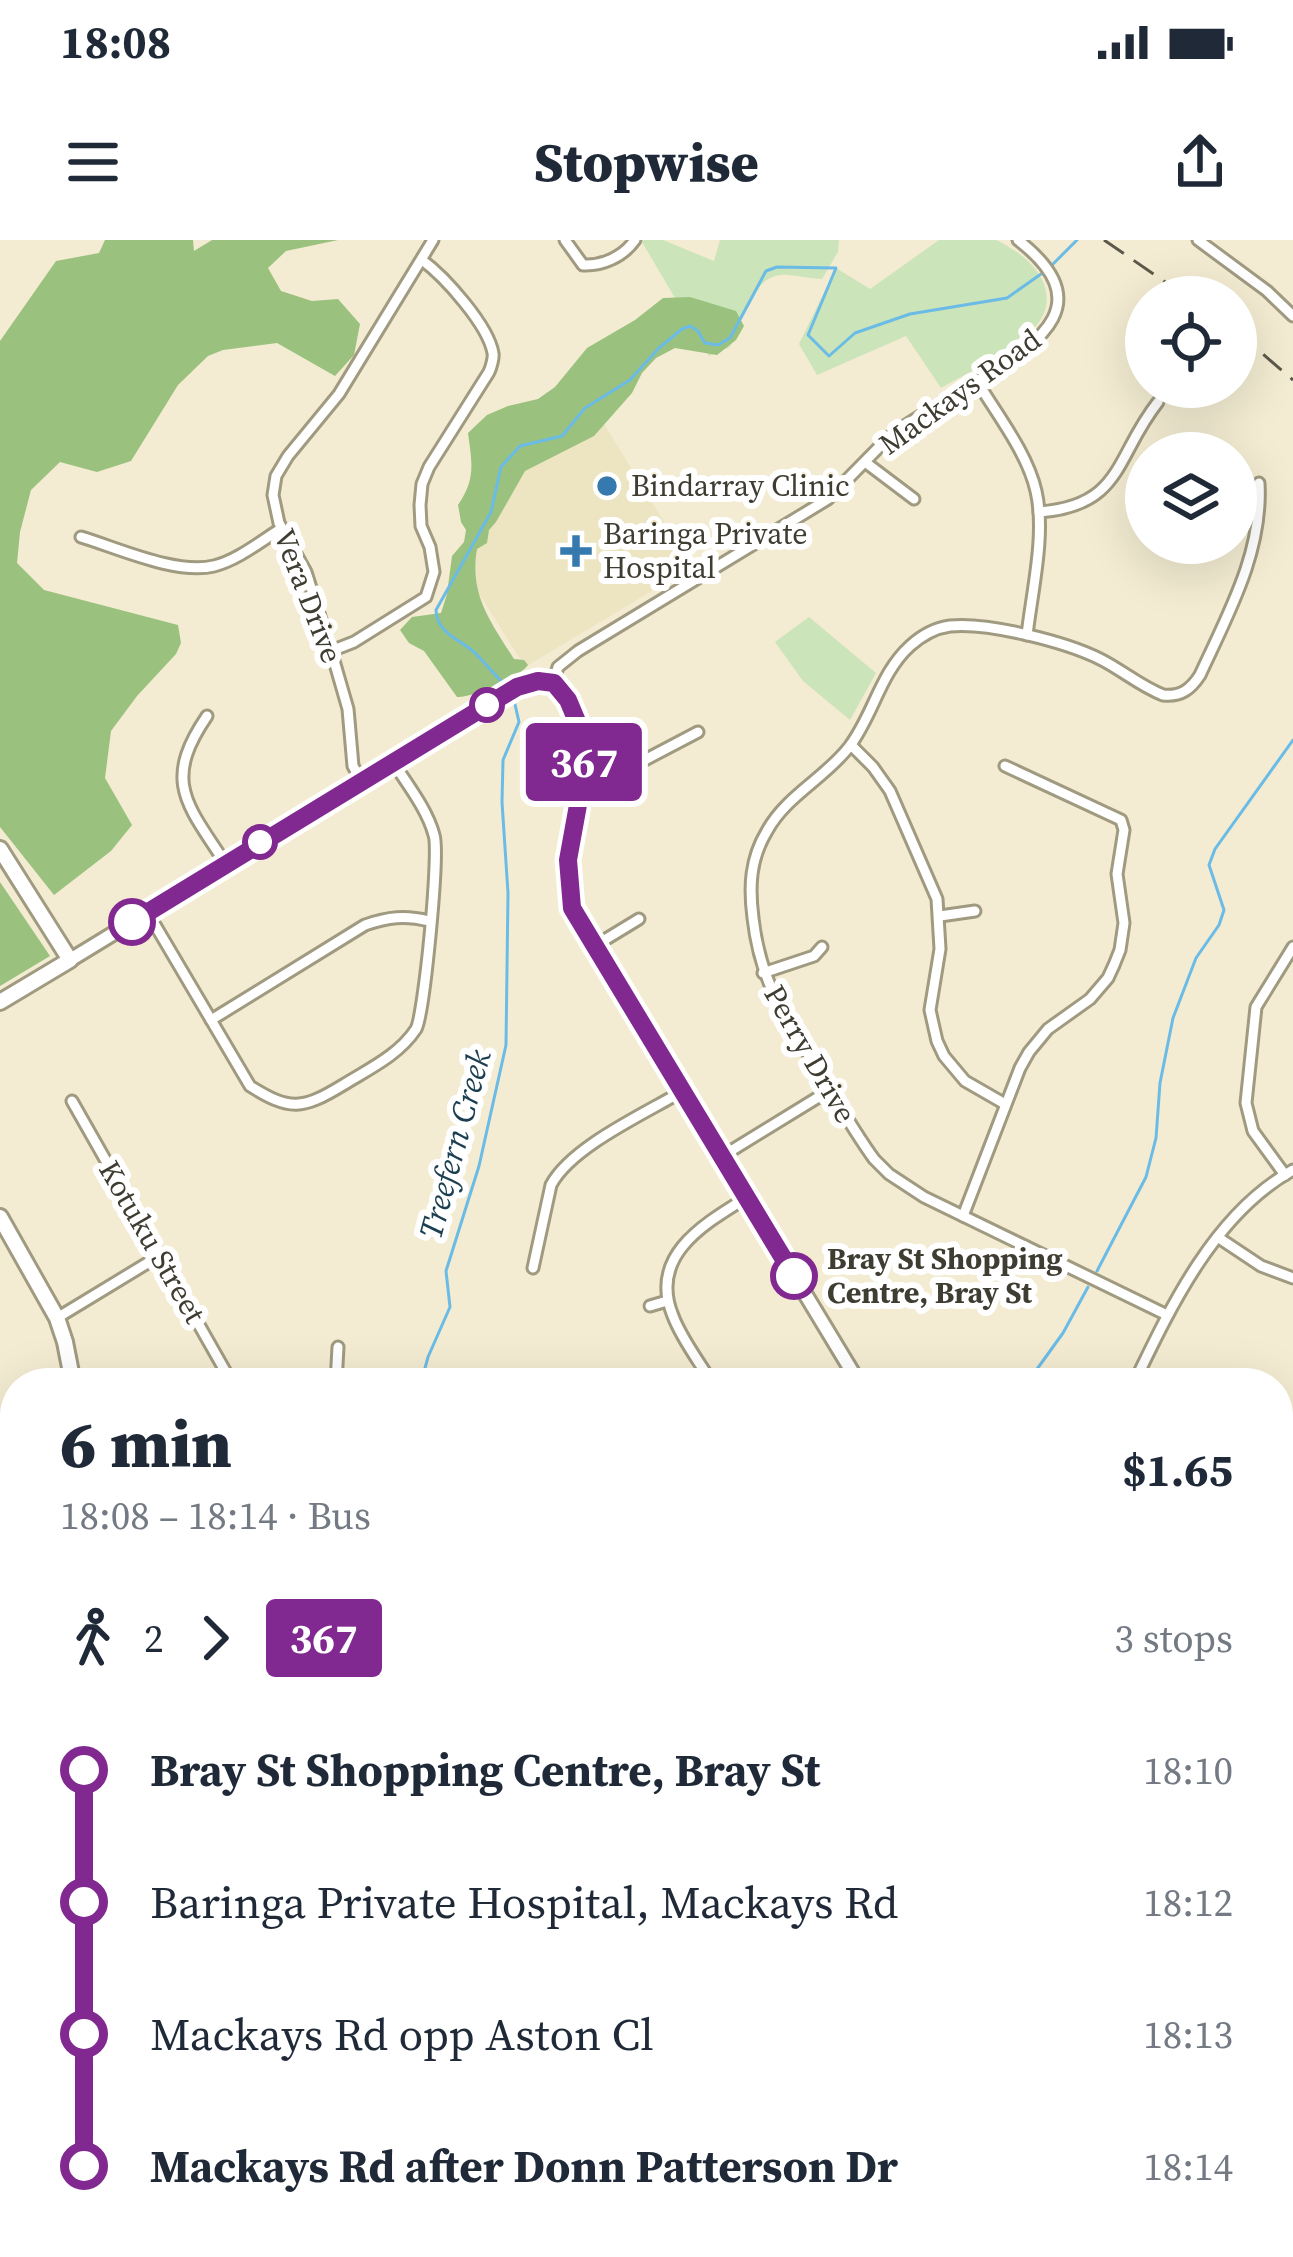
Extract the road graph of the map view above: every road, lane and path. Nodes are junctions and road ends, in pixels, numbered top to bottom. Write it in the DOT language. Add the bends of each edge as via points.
graph roads {
  1 [pos="434,240"];
  2 [pos="565,240"];
  3 [pos="635,240"];
  4 [pos="1018,240"];
  5 [pos="1198,240"];
  6 [pos="422,260"];
  7 [pos="1293,316"];
  8 [pos="976,382"];
  9 [pos="1153,408"];
  10 [pos="865,462"];
  11 [pos="1259,483"];
  12 [pos="914,499"];
  13 [pos="1039,512"];
  14 [pos="282,528"];
  15 [pos="81,537"];
  16 [pos="1027,635"];
  17 [pos="331,652"];
  18 [pos="554,683"];
  19 [pos="206,716"];
  20 [pos="698,732"];
  21 [pos="851,745"];
  22 [pos="393,762"];
  23 [pos="1005,766"];
  24 [pos="584,772"];
  25 [pos="362,780"];
  26 [pos="0,850"];
  27 [pos="225,863"];
  28 [pos="975,911"];
  29 [pos="148,913"];
  30 [pos="940,916"];
  31 [pos="639,919"];
  32 [pos="429,921"];
  33 [pos="593,947"];
  34 [pos="822,947"];
  35 [pos="1293,947"];
  36 [pos="70,960"];
  37 [pos="764,973"];
  38 [pos="0,1002"];
  39 [pos="211,1020"];
  40 [pos="830,1090"];
  41 [pos="680,1092"];
  42 [pos="72,1101"];
  43 [pos="1005,1104"];
  44 [pos="721,1157"];
  45 [pos="1289,1172"];
  46 [pos="746,1198"];
  47 [pos="963,1216"];
  48 [pos="0,1217"];
  49 [pos="1219,1238"];
  50 [pos="159,1256"];
  51 [pos="533,1268"];
  52 [pos="1293,1278"];
  53 [pos="668,1301"];
  54 [pos="650,1306"];
  55 [pos="1167,1315"];
  56 [pos="57,1318"];
  57 [pos="338,1347"];
  58 [pos="71,1368"];
  59 [pos="223,1368"];
  60 [pos="337,1368"];
  61 [pos="703,1368"];
  62 [pos="850,1368"];
  63 [pos="1141,1368"];
  1 -- 6 [label="street, Vera Drive"];
  2 -- 3 [label="street" via="583,266 600,266"];
  4 -- 8 [label="street, Mackays Road" via="1048,271 1056,312 1041,338"];
  5 -- 7 [label="street"];
  6 -- 14 [label="street, Vera Drive" via="339,394 276,476"];
  6 -- 17 [label="street" via="451,284 494,355 422,484 421,526 434,572 426,596"];
  8 -- 10 [label="street, Mackays Road" via="902,427"];
  8 -- 13 [label="street" via="1022,457"];
  9 -- 13 [label="street" via="1100,492 1073,508"];
  10 -- 12 [label="street"];
  10 -- 18 [label="street, Mackays Road" via="828,500 578,651 558,667"];
  11 -- 16 [label="street, Perry Drive" via="1250,560 1189,690 1163,695 1079,650"];
  13 -- 16 [label="street"];
  14 -- 15 [label="street" via="237,557 188,568"];
  14 -- 17 [label="street, Vera Drive" via="306,572"];
  16 -- 21 [label="street, Perry Drive" via="950,626 929,632 892,667"];
  17 -- 25 [label="street, Vera Drive"];
  18 -- 22 [label="street" via="510,691"];
  18 -- 24 [label="street" via="584,738"];
  19 -- 27 [label="street" via="185,753 182,793"];
  20 -- 24 [label="street" via="640,763"];
  21 -- 30 [label="street" via="890,791"];
  21 -- 37 [label="street, Perry Drive" via="761,840 750,890"];
  22 -- 25 [label="street"];
  22 -- 32 [label="street" via="436,838"];
  23 -- 43 [label="street" via="1116,816 1124,830 1117,865 1123,936 1114,965 1090,999 1038,1040"];
  24 -- 33 [label="street" via="568,860 572,908"];
  25 -- 27 [label="street"];
  26 -- 36 [label="main road"];
  27 -- 29 [label="street"];
  28 -- 30 [label="street"];
  29 -- 36 [label="street"];
  29 -- 39 [label="street"];
  30 -- 43 [label="street" via="930,1010 937,1041 965,1081"];
  31 -- 33 [label="street"];
  32 -- 39 [label="street" via="388,917 365,925"];
  32 -- 39 [label="street" via="419,1024 401,1048 325,1096 276,1102 250,1086"];
  33 -- 41 [label="street"];
  34 -- 37 [label="street"];
  35 -- 45 [label="street" via="1256,1007 1246,1103 1253,1131"];
  36 -- 38 [label="main road"];
  37 -- 40 [label="street, Perry Drive"];
  40 -- 44 [label="street"];
  40 -- 47 [label="street, Perry Drive" via="889,1174"];
  41 -- 44 [label="street"];
  41 -- 51 [label="street" via="566,1164 551,1185"];
  42 -- 50 [label="street, Kotuku Street"];
  43 -- 47 [label="street"];
  44 -- 46 [label="street"];
  45 -- 49 [label="street"];
  46 -- 53 [label="street" via="687,1238"];
  46 -- 62 [label="street"];
  47 -- 55 [label="street, Perry Drive"];
  48 -- 56 [label="main road"];
  49 -- 52 [label="street"];
  49 -- 55 [label="street"];
  50 -- 56 [label="street"];
  50 -- 59 [label="street, Kotuku Street"];
  53 -- 54 [label="street"];
  53 -- 61 [label="street"];
  55 -- 63 [label="street"];
  56 -- 58 [label="main road"];
  57 -- 60 [label="street"];
}
